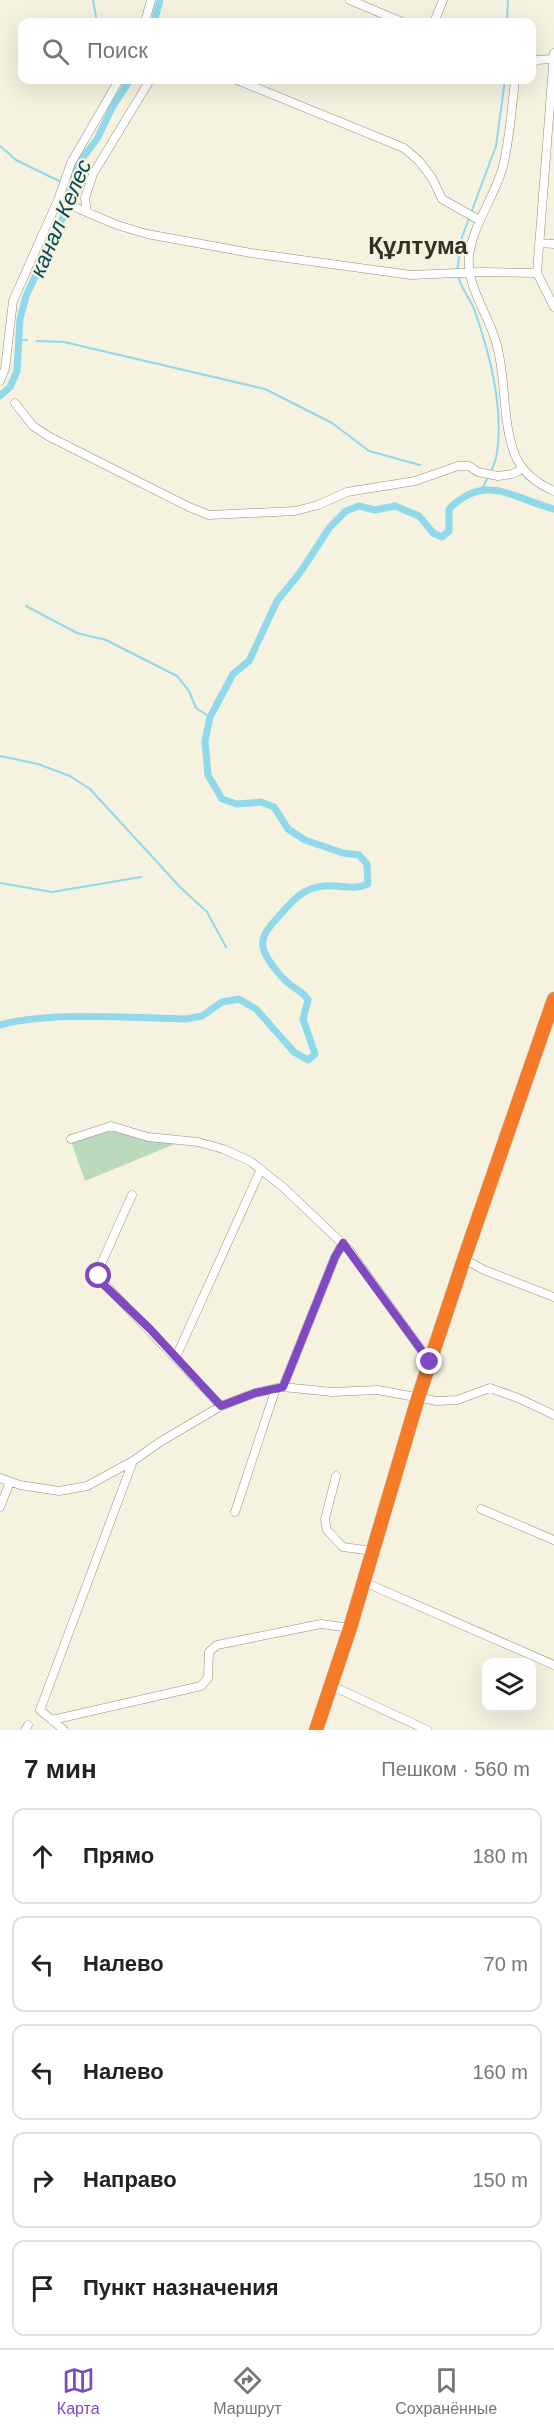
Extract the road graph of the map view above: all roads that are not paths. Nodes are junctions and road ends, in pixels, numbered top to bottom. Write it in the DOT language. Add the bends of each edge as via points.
graph roads {
  1 [pos="151,0"];
  2 [pos="350,0"];
  3 [pos="443,0"];
  4 [pos="146,18"];
  5 [pos="393,18"];
  6 [pos="436,18"];
  7 [pos="553,56"];
  8 [pos="536,60"];
  9 [pos="117,84"];
  10 [pos="148,84"];
  11 [pos="247,84"];
  12 [pos="514,84"];
  13 [pos="550,136"];
  14 [pos="58,200"];
  15 [pos="87,212"];
  16 [pos="479,220"];
  17 [pos="539,243"];
  18 [pos="554,244"];
  19 [pos="469,273"];
  20 [pos="537,273"];
  21 [pos="554,307"];
  22 [pos="0,381"];
  23 [pos="15,403"];
  24 [pos="524,469"];
  25 [pos="554,491"];
  26 [pos="554,999"];
  27 [pos="71,1139"];
  28 [pos="261,1169"];
  29 [pos="132,1195"];
  30 [pos="343,1243"];
  31 [pos="464,1259"];
  32 [pos="554,1297"];
  33 [pos="176,1357"];
  34 [pos="430,1362"];
  35 [pos="279,1388"];
  36 [pos="418,1398"];
  37 [pos="221,1406"];
  38 [pos="554,1415"];
  39 [pos="134,1461"];
  40 [pos="336,1476"];
  41 [pos="0,1478"];
  42 [pos="10,1482"];
  43 [pos="0,1507"];
  44 [pos="481,1509"];
  45 [pos="235,1512"];
  46 [pos="554,1540"];
  47 [pos="373,1551"];
  48 [pos="363,1582"];
  49 [pos="350,1628"];
  50 [pos="554,1665"];
  51 [pos="330,1684"];
  52 [pos="52,1720"];
  53 [pos="64,1730"];
  54 [pos="316,1730"];
  55 [pos="427,1730"];
  1 -- 4 [label="street"];
  2 -- 5 [label="street"];
  3 -- 6 [label="street"];
  7 -- 8 [label="street"];
  7 -- 13 [label="street"];
  9 -- 14 [label="street" via="71,163"];
  10 -- 15 [label="street" via="93,174 85,198"];
  11 -- 16 [label="street" via="404,147 432,178 442,199"];
  12 -- 16 [label="street" via="502,169"];
  13 -- 17 [label="street"];
  14 -- 15 [label="street"];
  14 -- 22 [label="street" via="13,301 5,369"];
  15 -- 19 [label="street" via="147,234 251,253 411,275"];
  16 -- 19 [label="street"];
  17 -- 18 [label="street"];
  17 -- 20 [label="street"];
  19 -- 20 [label="street"];
  19 -- 24 [label="street" via="497,344 509,432 515,455"];
  20 -- 21 [label="street"];
  23 -- 24 [label="street" via="33,426 48,436 210,515 295,511 347,492 415,481 458,466 498,476"];
  24 -- 25 [label="street"];
  26 -- 31 [label="highway"];
  27 -- 28 [label="street" via="118,1127 148,1137 210,1145"];
  28 -- 30 [label="street"];
  28 -- 33 [label="street"];
  29 -- 33 [label="street" via="99,1276"];
  30 -- 34 [label="street"];
  30 -- 35 [label="street"];
  31 -- 32 [label="street"];
  31 -- 34 [label="highway"];
  33 -- 37 [label="street"];
  34 -- 36 [label="highway"];
  35 -- 36 [label="street" via="378,1390"];
  35 -- 37 [label="street"];
  35 -- 45 [label="street"];
  36 -- 38 [label="street" via="457,1400 484,1389 496,1389"];
  36 -- 47 [label="highway"];
  37 -- 39 [label="street"];
  39 -- 42 [label="street" via="78,1489 59,1491"];
  39 -- 52 [label="street" via="40,1710"];
  40 -- 47 [label="street" via="325,1519 327,1530 343,1546"];
  41 -- 42 [label="street"];
  42 -- 43 [label="street"];
  44 -- 46 [label="street"];
  47 -- 48 [label="highway"];
  48 -- 49 [label="highway"];
  48 -- 50 [label="street"];
  49 -- 51 [label="highway"];
  49 -- 52 [label="street" via="321,1624 217,1645 209,1652 208,1678 201,1686"];
  51 -- 54 [label="highway"];
  51 -- 55 [label="street"];
  52 -- 53 [label="street"];
}
